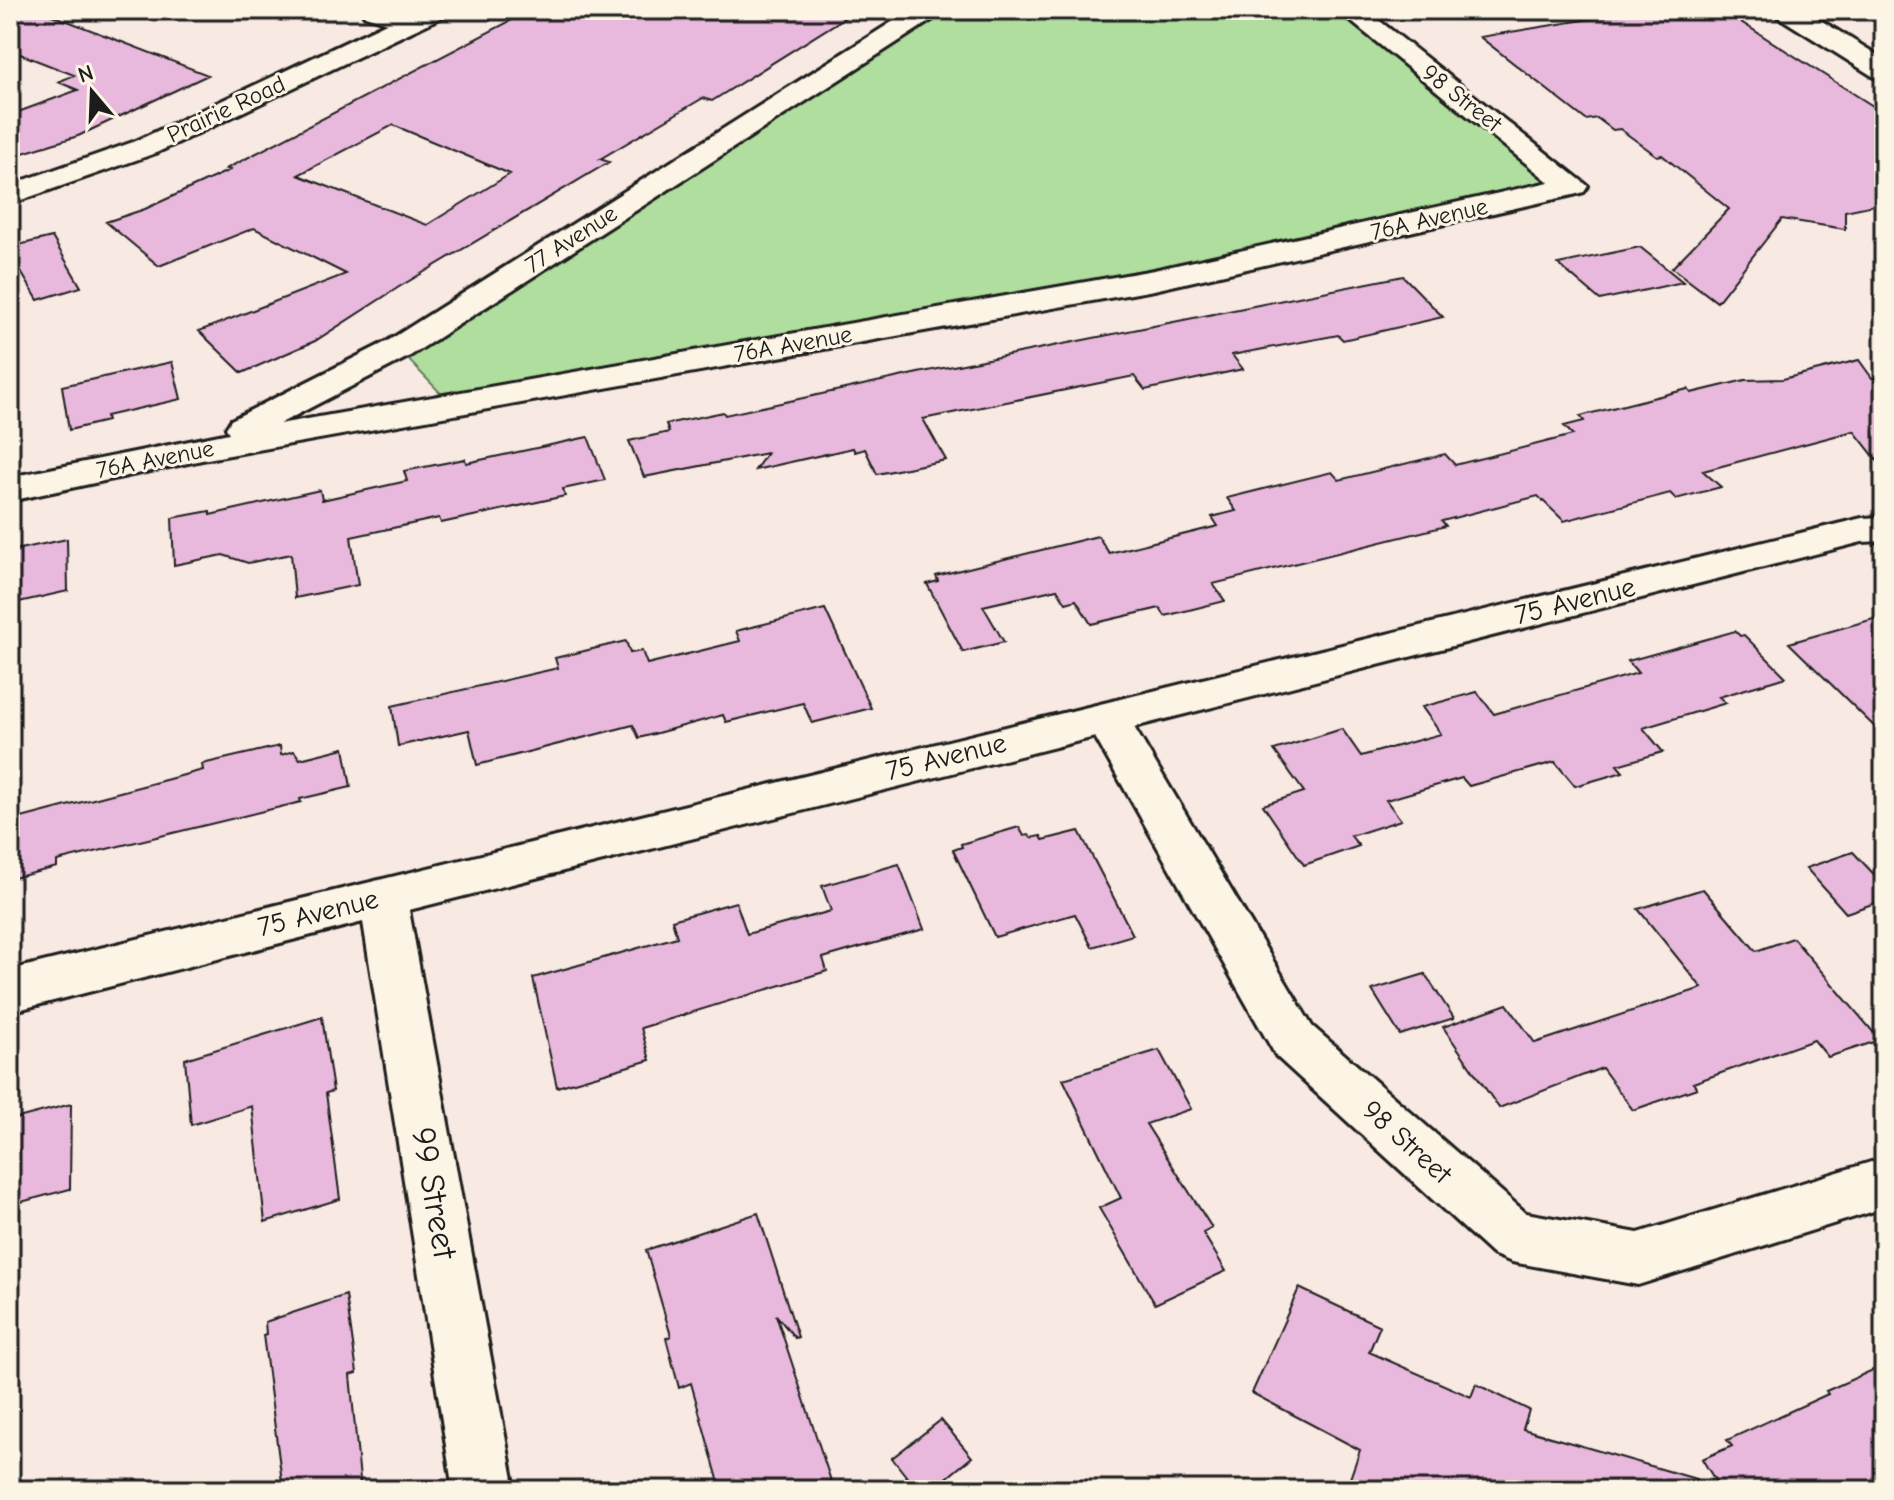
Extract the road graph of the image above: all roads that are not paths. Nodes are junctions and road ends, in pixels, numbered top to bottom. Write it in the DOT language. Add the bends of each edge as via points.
graph roads {
  1 [pos="374,10"];
  2 [pos="929,10"];
  3 [pos="1350,10"];
  4 [pos="1786,10"];
  5 [pos="423,16"];
  6 [pos="1884,71"];
  7 [pos="1573,186"];
  8 [pos="10,195"];
  9 [pos="398,349"];
  10 [pos="452,405"];
  11 [pos="202,449"];
  12 [pos="10,489"];
  13 [pos="1884,529"];
  14 [pos="1106,717"];
  15 [pos="383,897"];
  16 [pos="10,991"];
  17 [pos="1884,1183"];
  18 [pos="484,1490"];
  1 -- 5 [label="street"];
  2 -- 9 [label="street, 77 Avenue"];
  3 -- 7 [label="street, 98 Street"];
  4 -- 6 [label="street"];
  5 -- 8 [label="street, Prairie Road" via="146,147"];
  7 -- 10 [label="street, 76A Avenue" via="1154,280"];
  9 -- 10 [label="street"];
  9 -- 11 [label="street, 77 Avenue"];
  10 -- 11 [label="street, 76A Avenue"];
  11 -- 12 [label="street, 76A Avenue"];
  13 -- 14 [label="street, 75 Avenue" via="1862,530"];
  14 -- 15 [label="street, 75 Avenue"];
  14 -- 17 [label="street, 98 Street" via="1294,1041 1512,1236 1638,1259"];
  15 -- 16 [label="street, 75 Avenue"];
  15 -- 18 [label="street, 99 Street"];
}
